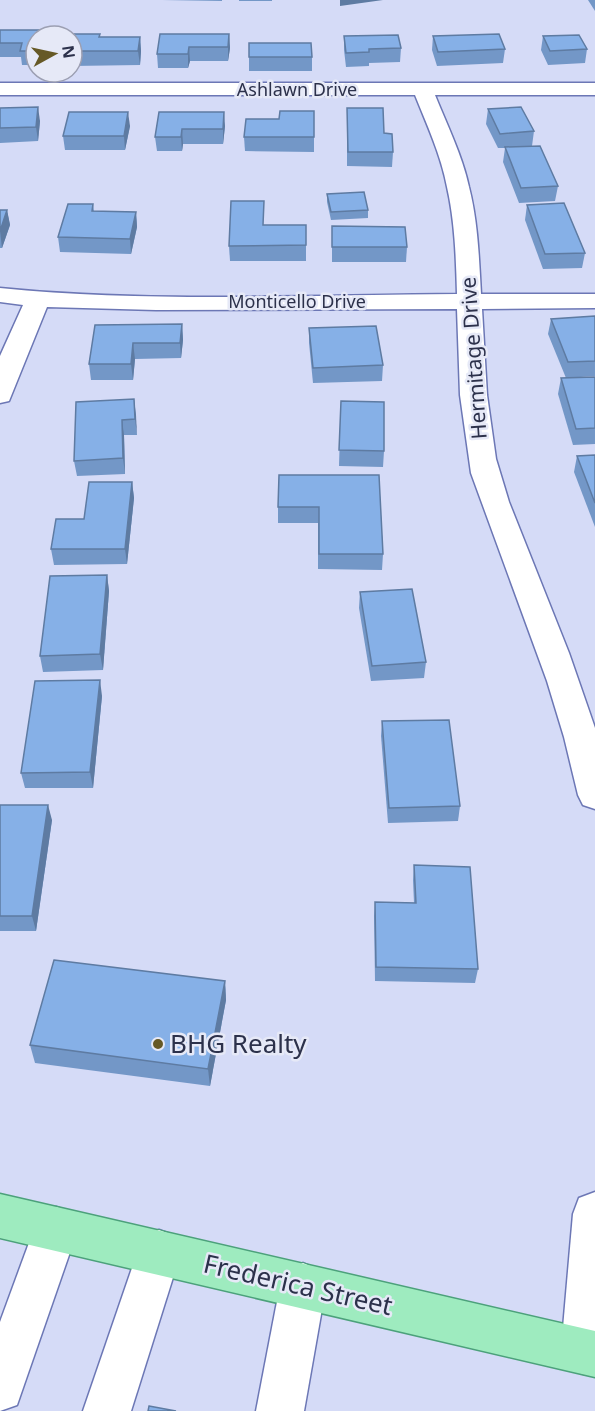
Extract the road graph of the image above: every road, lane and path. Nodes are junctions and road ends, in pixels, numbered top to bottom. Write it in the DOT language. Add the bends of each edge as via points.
graph roads {
  1 [pos="0,89"];
  2 [pos="595,89"];
  3 [pos="423,90"];
  4 [pos="0,295"];
  5 [pos="38,299"];
  6 [pos="469,300"];
  7 [pos="595,301"];
  8 [pos="0,395"];
  9 [pos="595,795"];
  10 [pos="595,1215"];
  11 [pos="0,1216"];
  12 [pos="56,1229"];
  13 [pos="159,1252"];
  14 [pos="303,1286"];
  15 [pos="590,1353"];
  16 [pos="0,1388"];
  17 [pos="107,1411"];
  18 [pos="280,1411"];
  1 -- 3 [label="street, Ashlawn Drive"];
  2 -- 3 [label="street, Ashlawn Drive"];
  3 -- 6 [label="street, Hermitage Drive" via="451,160 461,198"];
  4 -- 5 [label="street, Monticello Drive"];
  5 -- 6 [label="street, Monticello Drive" via="156,303"];
  5 -- 8 [label="street"];
  6 -- 7 [label="street, Monticello Drive"];
  6 -- 9 [label="street, Hermitage Drive" via="473,396 483,460 493,498 561,672"];
  10 -- 15 [label="street"];
  11 -- 12 [label="main road, Frederica Street"];
  12 -- 13 [label="main road, Frederica Street"];
  12 -- 16 [label="street"];
  13 -- 14 [label="main road, Frederica Street"];
  13 -- 17 [label="street"];
  14 -- 15 [label="main road, Frederica Street"];
  14 -- 18 [label="street"];
}
